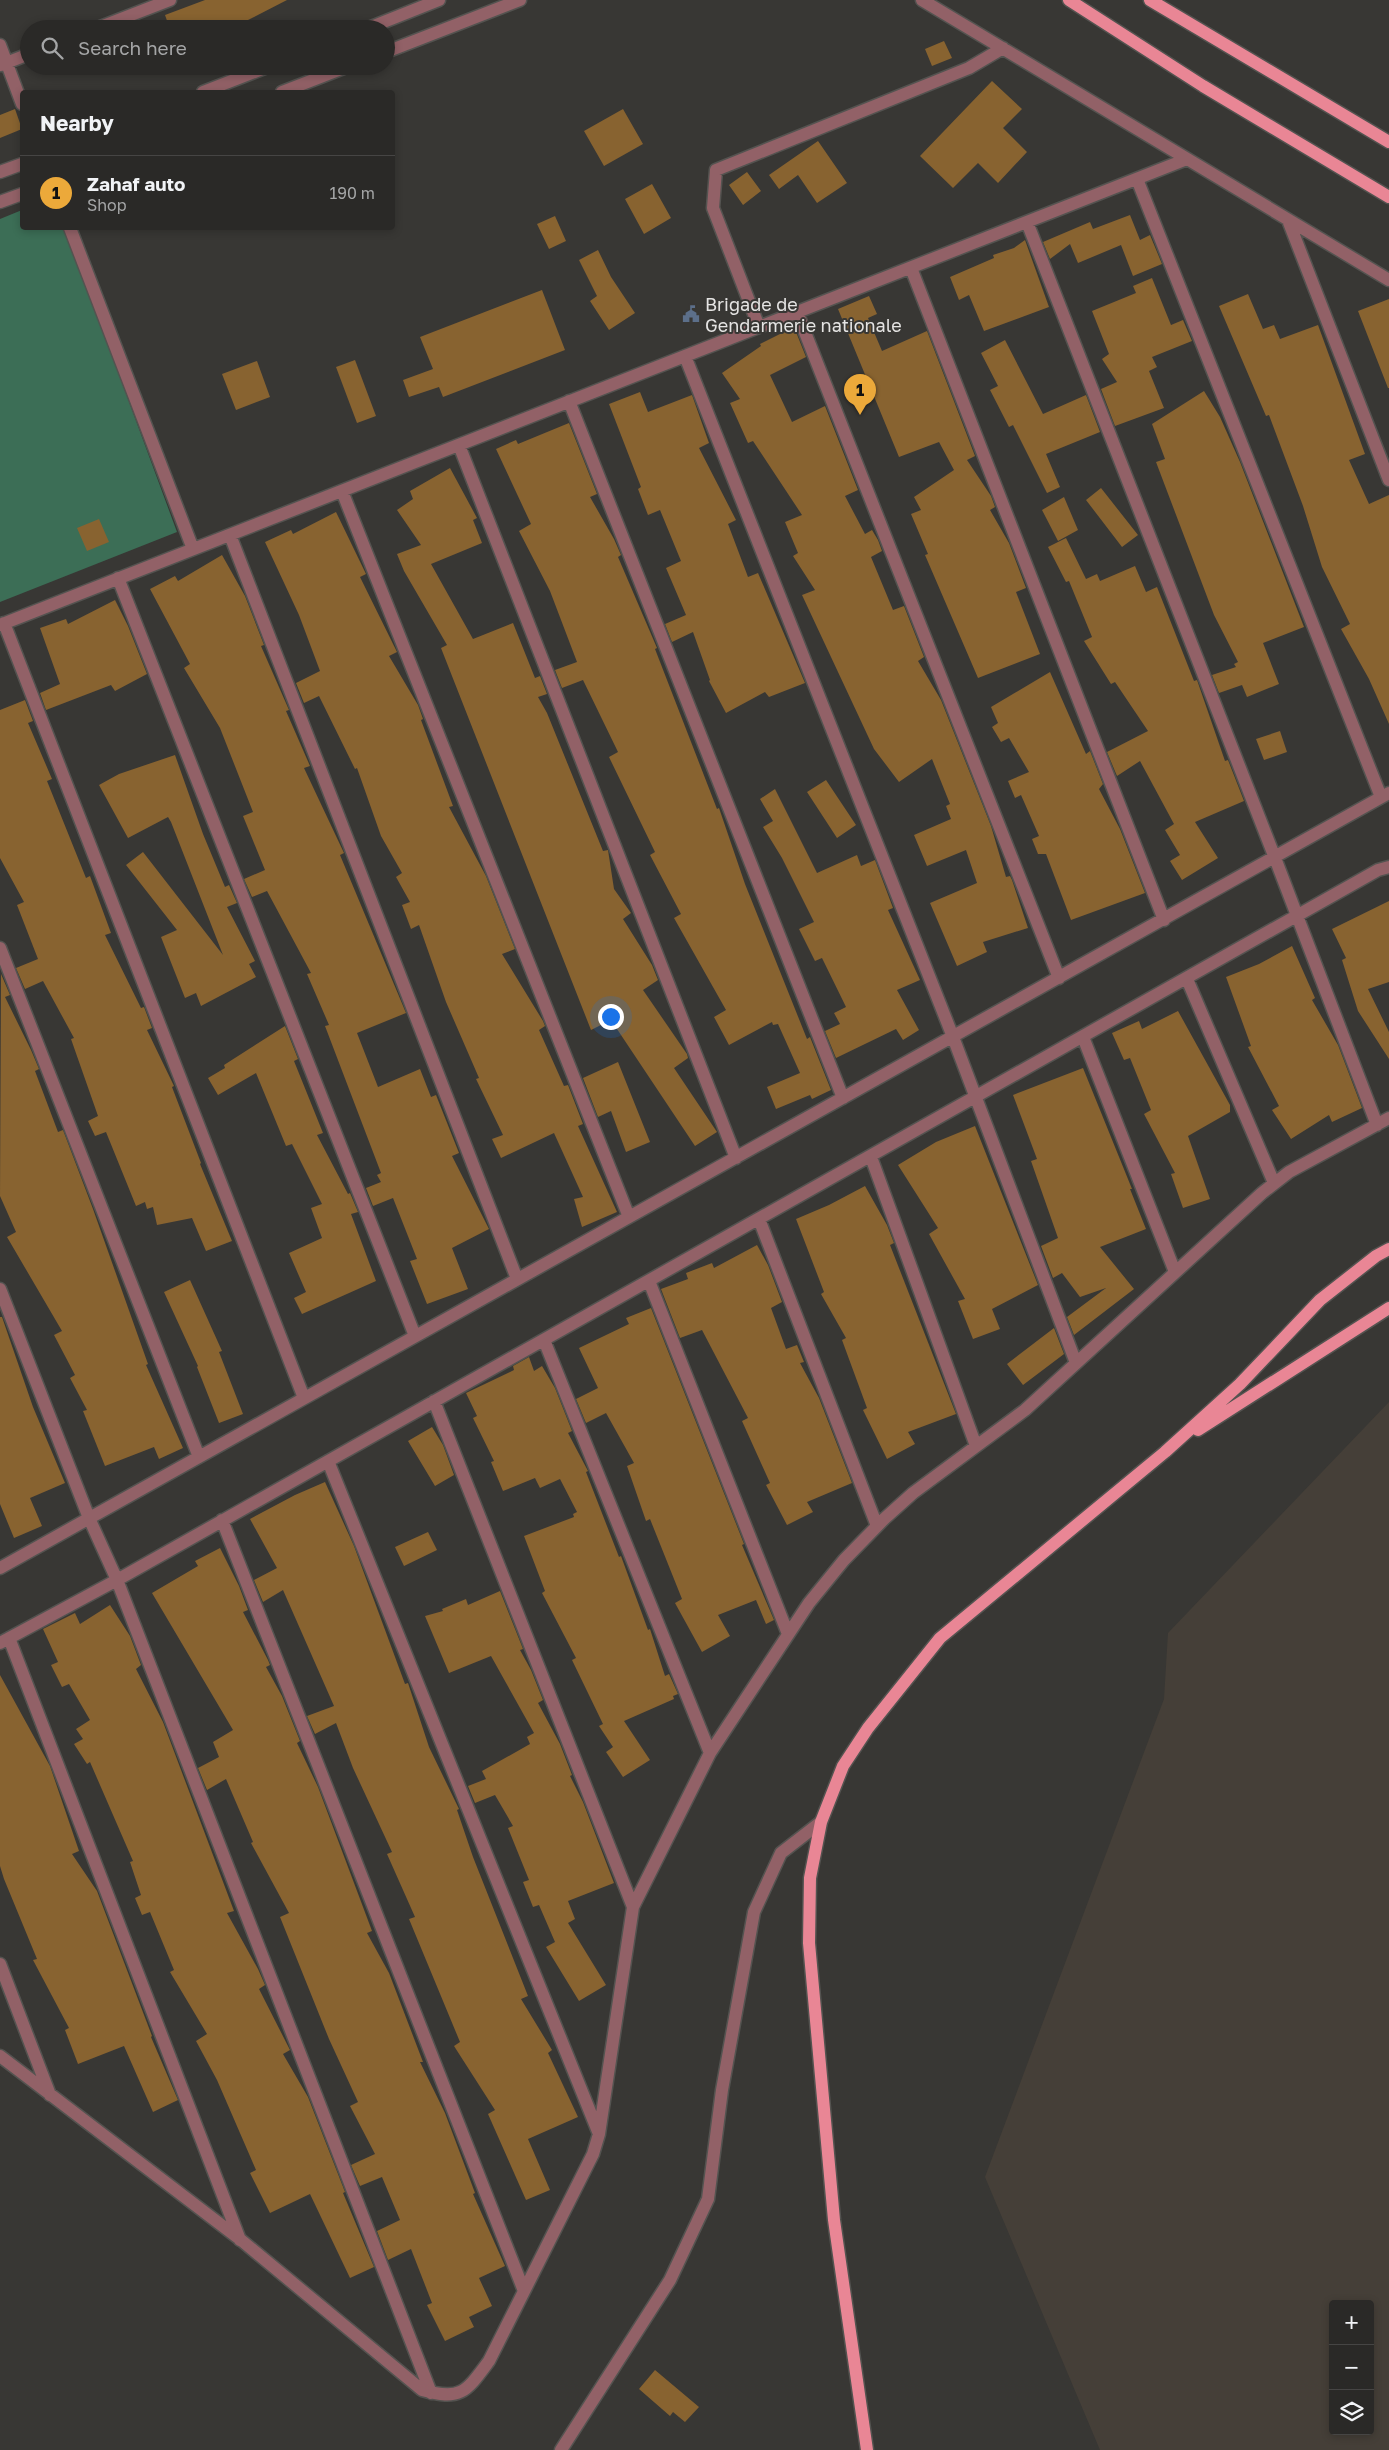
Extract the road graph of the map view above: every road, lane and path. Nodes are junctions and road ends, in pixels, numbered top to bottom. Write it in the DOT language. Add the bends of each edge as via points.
graph roads {
  1 [pos="170,0"];
  2 [pos="439,0"];
  3 [pos="520,0"];
  4 [pos="922,0"];
  5 [pos="1068,0"];
  6 [pos="1150,0"];
  7 [pos="118,20"];
  8 [pos="389,20"];
  9 [pos="0,45"];
  10 [pos="1003,48"];
  11 [pos="395,49"];
  12 [pos="20,57"];
  13 [pos="3,64"];
  14 [pos="247,75"];
  15 [pos="326,75"];
  16 [pos="208,90"];
  17 [pos="287,90"];
  18 [pos="20,100"];
  19 [pos="1389,142"];
  20 [pos="1187,159"];
  21 [pos="20,165"];
  22 [pos="0,172"];
  23 [pos="1136,179"];
  24 [pos="20,195"];
  25 [pos="1389,198"];
  26 [pos="0,202"];
  27 [pos="1288,220"];
  28 [pos="1027,222"];
  29 [pos="71,230"];
  30 [pos="911,268"];
  31 [pos="1389,280"];
  32 [pos="797,312"];
  33 [pos="759,327"];
  34 [pos="684,356"];
  35 [pos="569,402"];
  36 [pos="460,445"];
  37 [pos="1389,480"];
  38 [pos="342,491"];
  39 [pos="230,535"];
  40 [pos="193,549"];
  41 [pos="118,578"];
  42 [pos="2,624"];
  43 [pos="1385,795"];
  44 [pos="1275,858"];
  45 [pos="1389,867"];
  46 [pos="1297,917"];
  47 [pos="1164,920"];
  48 [pos="0,948"];
  49 [pos="1059,978"];
  50 [pos="1187,979"];
  51 [pos="953,1037"];
  52 [pos="1083,1037"];
  53 [pos="843,1098"];
  54 [pos="976,1098"];
  55 [pos="1389,1118"];
  56 [pos="1377,1125"];
  57 [pos="870,1157"];
  58 [pos="736,1158"];
  59 [pos="1274,1183"];
  60 [pos="629,1217"];
  61 [pos="759,1219"];
  62 [pos="1389,1249"];
  63 [pos="1175,1272"];
  64 [pos="517,1279"];
  65 [pos="649,1281"];
  66 [pos="0,1289"];
  67 [pos="1389,1308"];
  68 [pos="415,1336"];
  69 [pos="544,1340"];
  70 [pos="1076,1363"];
  71 [pos="304,1398"];
  72 [pos="434,1401"];
  73 [pos="976,1446"];
  74 [pos="1165,1452"];
  75 [pos="199,1457"];
  76 [pos="328,1461"];
  77 [pos="89,1518"];
  78 [pos="222,1520"];
  79 [pos="877,1526"];
  80 [pos="0,1568"];
  81 [pos="117,1580"];
  82 [pos="788,1634"];
  83 [pos="4,1640"];
  84 [pos="710,1753"];
  85 [pos="821,1822"];
  86 [pos="633,1907"];
  87 [pos="0,1964"];
  88 [pos="0,2056"];
  89 [pos="50,2096"];
  90 [pos="599,2134"];
  91 [pos="240,2240"];
  92 [pos="524,2291"];
  93 [pos="431,2393"];
  94 [pos="560,2450"];
  95 [pos="868,2450"];
  1 -- 7 [label="street"];
  2 -- 8 [label="street"];
  3 -- 11 [label="street"];
  4 -- 10 [label="street"];
  5 -- 25 [label="main road"];
  6 -- 19 [label="main road"];
  9 -- 13 [label="street"];
  10 -- 20 [label="street"];
  10 -- 33 [label="street" via="969,68 716,170 713,208"];
  12 -- 13 [label="street"];
  13 -- 18 [label="street"];
  14 -- 16 [label="street"];
  15 -- 17 [label="street"];
  20 -- 23 [label="street"];
  20 -- 27 [label="street"];
  21 -- 22 [label="street"];
  23 -- 28 [label="street"];
  23 -- 43 [label="street"];
  24 -- 26 [label="street"];
  27 -- 31 [label="street"];
  27 -- 37 [label="street"];
  28 -- 30 [label="street"];
  28 -- 44 [label="street"];
  29 -- 40 [label="street"];
  30 -- 32 [label="street"];
  30 -- 47 [label="street"];
  32 -- 33 [label="street"];
  32 -- 49 [label="street"];
  33 -- 34 [label="street"];
  34 -- 35 [label="street"];
  34 -- 51 [label="street"];
  35 -- 36 [label="street"];
  35 -- 53 [label="street"];
  36 -- 38 [label="street"];
  36 -- 58 [label="street"];
  38 -- 39 [label="street"];
  38 -- 60 [label="street"];
  39 -- 40 [label="street"];
  39 -- 64 [label="street"];
  40 -- 41 [label="street"];
  41 -- 42 [label="street"];
  41 -- 68 [label="street"];
  42 -- 71 [label="street"];
  43 -- 44 [label="street"];
  44 -- 46 [label="street"];
  44 -- 47 [label="street"];
  45 -- 46 [label="street" via="1378,870"];
  46 -- 50 [label="street"];
  46 -- 56 [label="street"];
  47 -- 49 [label="street"];
  48 -- 75 [label="street"];
  49 -- 51 [label="street"];
  50 -- 52 [label="street"];
  50 -- 59 [label="street"];
  51 -- 53 [label="street"];
  51 -- 54 [label="street"];
  52 -- 54 [label="street"];
  52 -- 63 [label="street"];
  53 -- 58 [label="street"];
  54 -- 57 [label="street"];
  54 -- 70 [label="street"];
  55 -- 56 [label="street"];
  56 -- 59 [label="street"];
  57 -- 61 [label="street"];
  57 -- 73 [label="street"];
  58 -- 60 [label="street"];
  59 -- 63 [label="street"];
  60 -- 64 [label="street"];
  61 -- 65 [label="street"];
  61 -- 79 [label="street"];
  62 -- 74 [label="main road" via="1320,1300 1240,1384"];
  63 -- 70 [label="street"];
  64 -- 68 [label="street"];
  65 -- 69 [label="street"];
  65 -- 82 [label="street"];
  66 -- 77 [label="street"];
  67 -- 74 [label="main road"];
  68 -- 71 [label="street"];
  69 -- 72 [label="street"];
  69 -- 84 [label="street"];
  70 -- 73 [label="street" via="1025,1410"];
  71 -- 75 [label="street"];
  72 -- 76 [label="street"];
  72 -- 86 [label="street"];
  73 -- 79 [label="street" via="913,1493"];
  74 -- 85 [label="main road" via="940,1638 868,1728 843,1766"];
  75 -- 77 [label="street"];
  76 -- 78 [label="street"];
  76 -- 90 [label="street"];
  77 -- 80 [label="street"];
  77 -- 81 [label="street"];
  78 -- 81 [label="street"];
  78 -- 92 [label="street"];
  79 -- 82 [label="street" via="844,1560"];
  81 -- 83 [label="street"];
  81 -- 93 [label="street"];
  82 -- 84 [label="street"];
  83 -- 91 [label="street"];
  84 -- 86 [label="street"];
  85 -- 94 [label="street" via="780,1853 754,1912 722,2090 708,2199 670,2280"];
  85 -- 95 [label="main road" via="810,1878 809,1943 834,2220"];
  86 -- 90 [label="street"];
  87 -- 89 [label="street"];
  88 -- 89 [label="street"];
  89 -- 91 [label="street"];
  90 -- 92 [label="street" via="582,2177"];
  91 -- 93 [label="street" via="422,2390"];
  92 -- 93 [label="street" via="489,2361 472,2384 458,2394 441,2396"];
}
